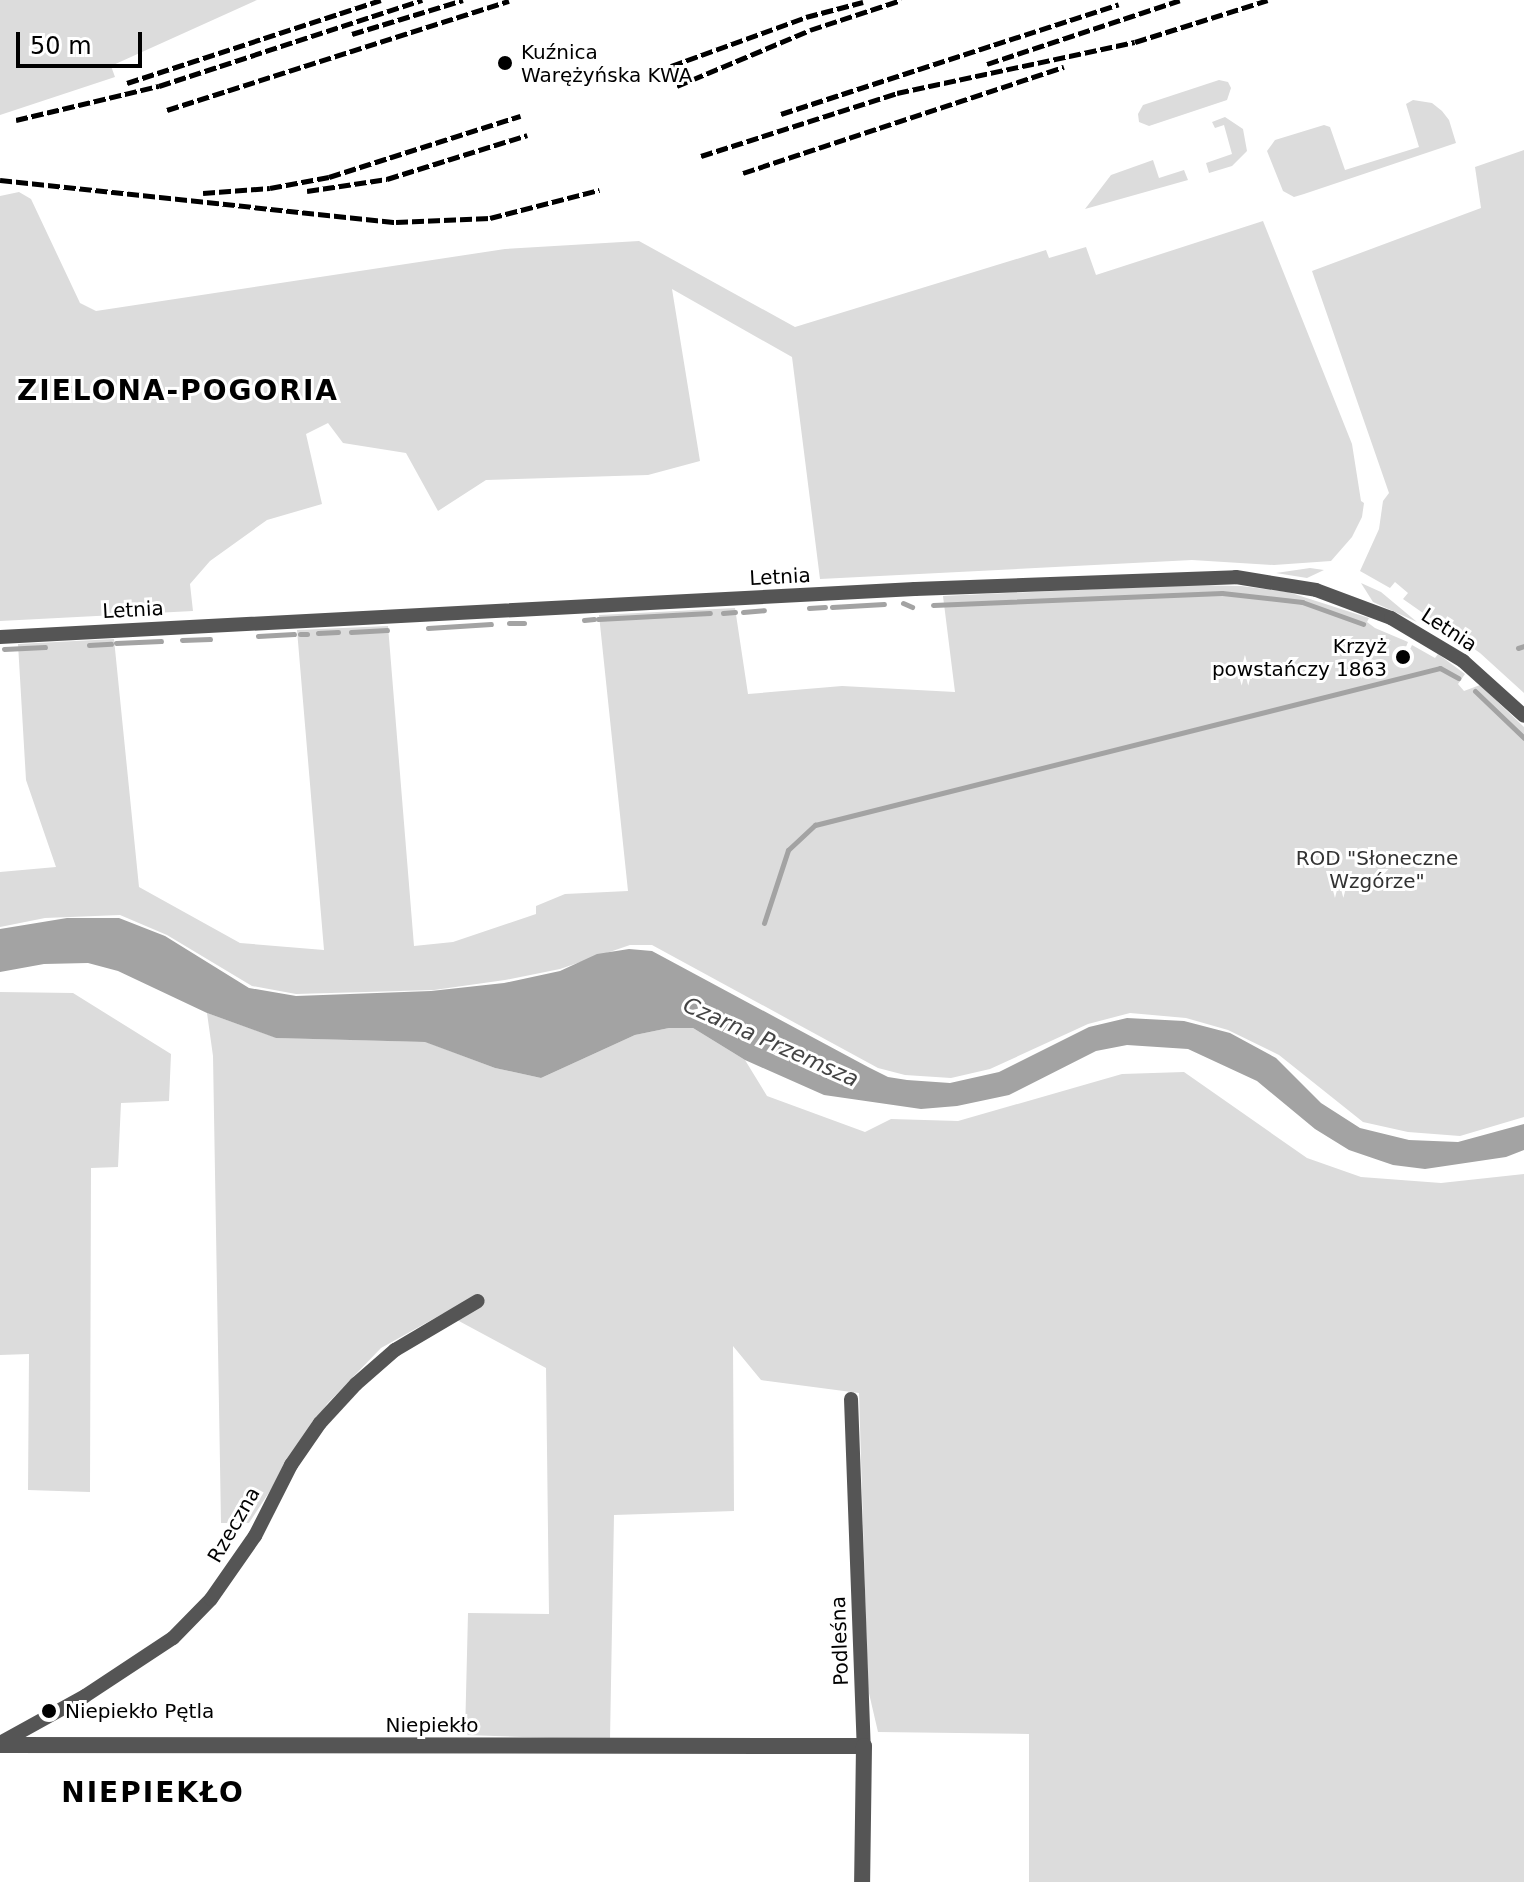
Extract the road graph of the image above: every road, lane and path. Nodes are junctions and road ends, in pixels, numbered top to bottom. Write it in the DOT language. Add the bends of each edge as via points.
graph roads {
  1 [pos="0,637"];
  2 [pos="1524,716"];
  3 [pos="478,1301"];
  4 [pos="851,1399"];
  5 [pos="0,1744"];
  6 [pos="864,1746"];
  7 [pos="862,1882"];
  1 -- 2 [label="street, Letnia" via="1236,577 1316,590 1391,618 1463,661"];
  3 -- 5 [label="street, Rzeczna" via="395,1350 320,1423 291,1465 255,1536 211,1599 173,1638"];
  4 -- 6 [label="street, Podleśna"];
  5 -- 6 [label="street, Niepiekło"];
  6 -- 7 [label="street, Podleśna"];
}
